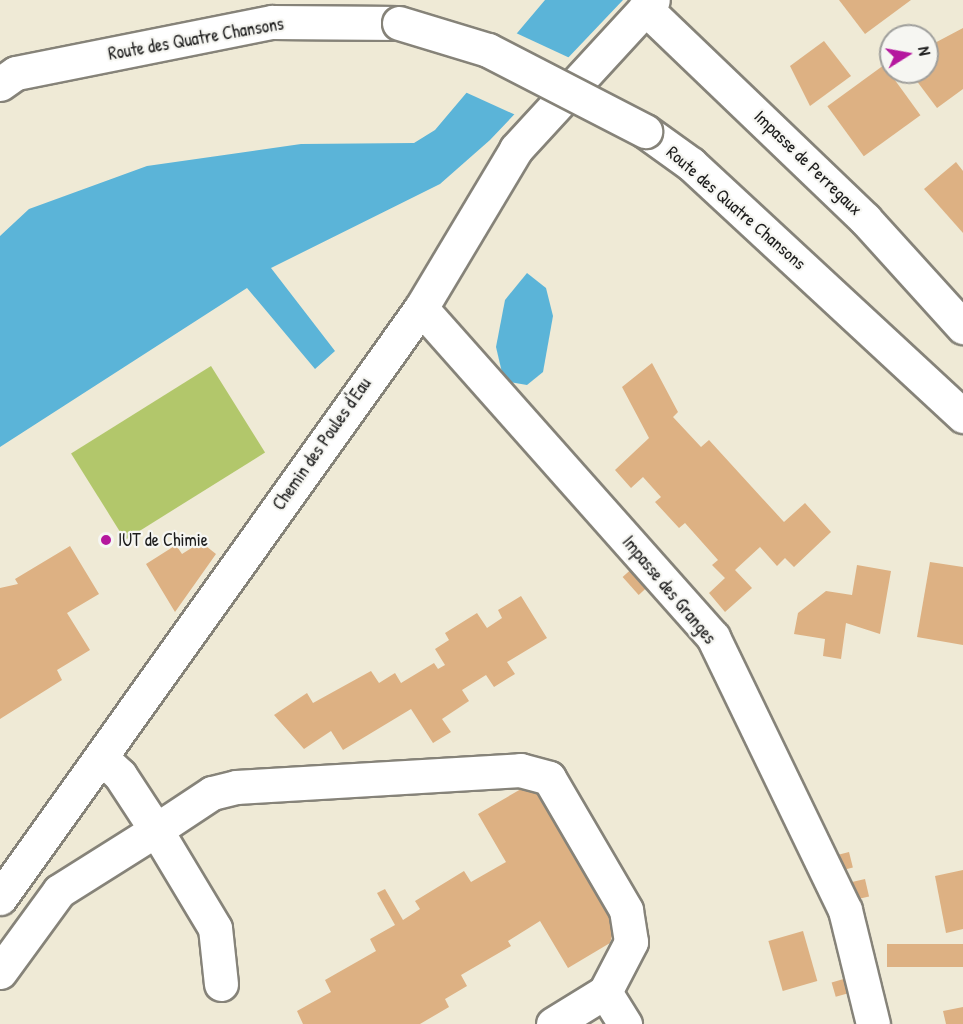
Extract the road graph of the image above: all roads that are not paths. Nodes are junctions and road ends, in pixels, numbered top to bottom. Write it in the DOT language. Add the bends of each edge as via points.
graph roads {
  1 [pos="649,4"];
  2 [pos="5,74"];
  3 [pos="421,308"];
  4 [pos="963,327"];
  5 [pos="963,416"];
  6 [pos="101,757"];
  7 [pos="156,830"];
  8 [pos="0,898"];
  9 [pos="0,972"];
  10 [pos="221,984"];
  11 [pos="605,992"];
  12 [pos="553,1024"];
  13 [pos="625,1024"];
  14 [pos="873,1024"];
  1 -- 3 [label="street, Chemin des Poules d'Eau" via="516,149"];
  1 -- 4 [label="street, Impasse de Perregaux" via="865,219"];
  2 -- 5 [label="street, Route des Quatre Chansons, bridge" via="272,22 363,19 399,23 488,50 645,131 691,164"];
  3 -- 6 [label="street, Chemin des Poules d'Eau"];
  3 -- 14 [label="street, Impasse des Granges" via="713,637 845,910"];
  6 -- 7 [label="street" via="120,775"];
  6 -- 8 [label="street, Chemin des Poules d'Eau"];
  7 -- 9 [label="street" via="59,891"];
  7 -- 10 [label="street" via="215,928"];
  7 -- 11 [label="street" via="212,793 236,787 520,770 549,778 626,910 631,942"];
  11 -- 12 [label="street"];
  11 -- 13 [label="street"];
}
